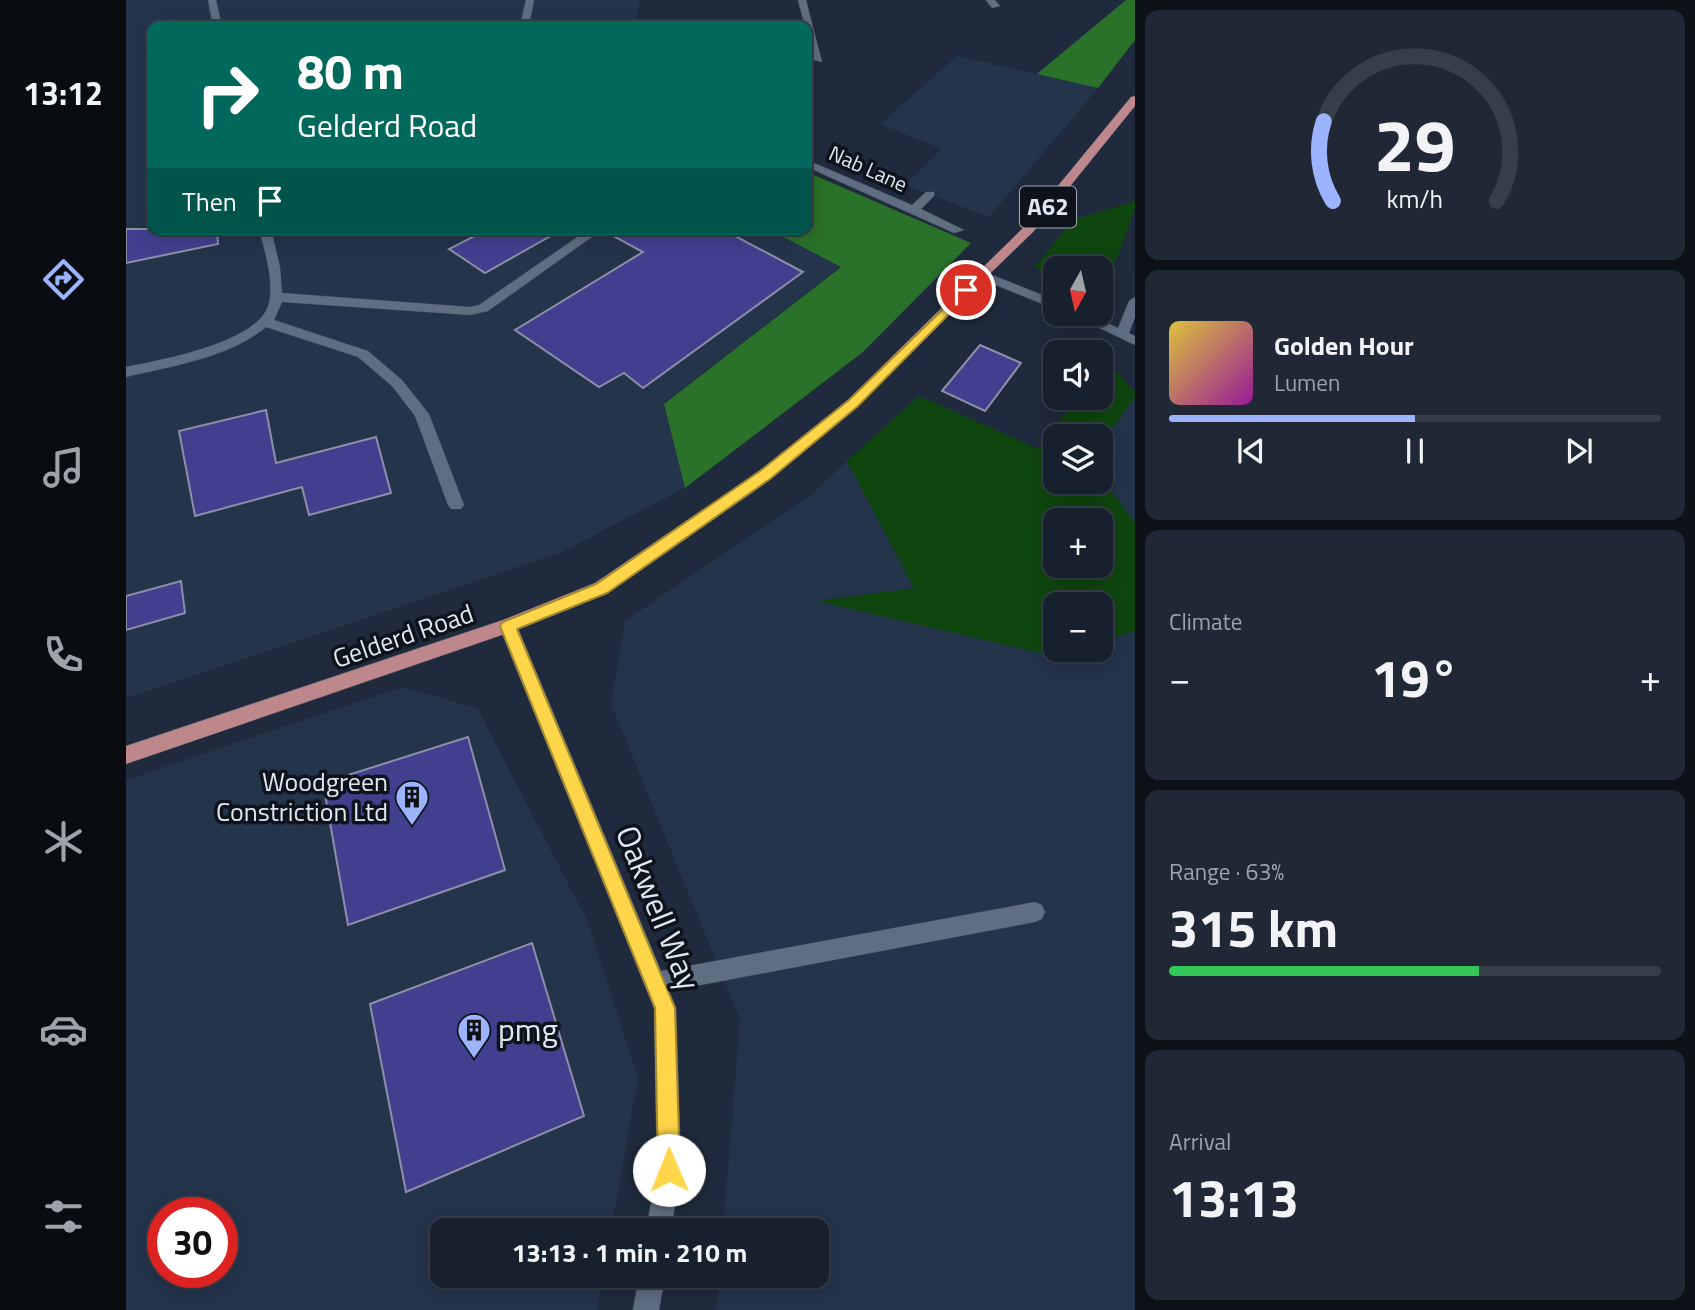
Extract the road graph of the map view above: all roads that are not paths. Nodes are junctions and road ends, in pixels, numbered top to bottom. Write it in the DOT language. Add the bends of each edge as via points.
graph roads {
  1 [pos="212,0"];
  2 [pos="530,0"];
  3 [pos="802,0"];
  4 [pos="217,21"];
  5 [pos="525,21"];
  6 [pos="808,21"];
  7 [pos="812,35"];
  8 [pos="819,60"];
  9 [pos="1135,99"];
  10 [pos="812,165"];
  11 [pos="930,194"];
  12 [pos="913,211"];
  13 [pos="958,230"];
  14 [pos="266,235"];
  15 [pos="588,235"];
  16 [pos="982,275"];
  17 [pos="275,297"];
  18 [pos="1043,300"];
  19 [pos="1135,301"];
  20 [pos="265,322"];
  21 [pos="1105,326"];
  22 [pos="1122,333"];
  23 [pos="1135,341"];
  24 [pos="126,372"];
  25 [pos="456,505"];
  26 [pos="508,626"];
  27 [pos="126,755"];
  28 [pos="1035,912"];
  29 [pos="654,983"];
  30 [pos="661,1218"];
  31 [pos="650,1288"];
  32 [pos="646,1310"];
  1 -- 4 [label="street"];
  2 -- 5 [label="street"];
  3 -- 6 [label="street"];
  7 -- 8 [label="street"];
  9 -- 16 [label="main road, Gelderd Road / A62" via="1029,229"];
  10 -- 12 [label="street, Nab Lane"];
  11 -- 12 [label="street, Nab Lane"];
  12 -- 13 [label="street, Nab Lane"];
  14 -- 17 [label="street"];
  15 -- 17 [label="street" via="483,307 470,311"];
  16 -- 18 [label="street"];
  16 -- 26 [label="main road, Gelderd Road / A62" via="853,403 765,475 601,588"];
  17 -- 20 [label="street" via="275,307"];
  19 -- 22 [label="street"];
  20 -- 24 [label="street" via="191,357"];
  20 -- 25 [label="street" via="363,355 397,383 422,414"];
  21 -- 22 [label="street"];
  22 -- 23 [label="street"];
  26 -- 27 [label="main road, Gelderd Road / A62"];
  26 -- 29 [label="street, Oakwell Way"];
  28 -- 29 [label="street"];
  29 -- 30 [label="street, Oakwell Way" via="665,1008 669,1157"];
  31 -- 32 [label="street"];
}
